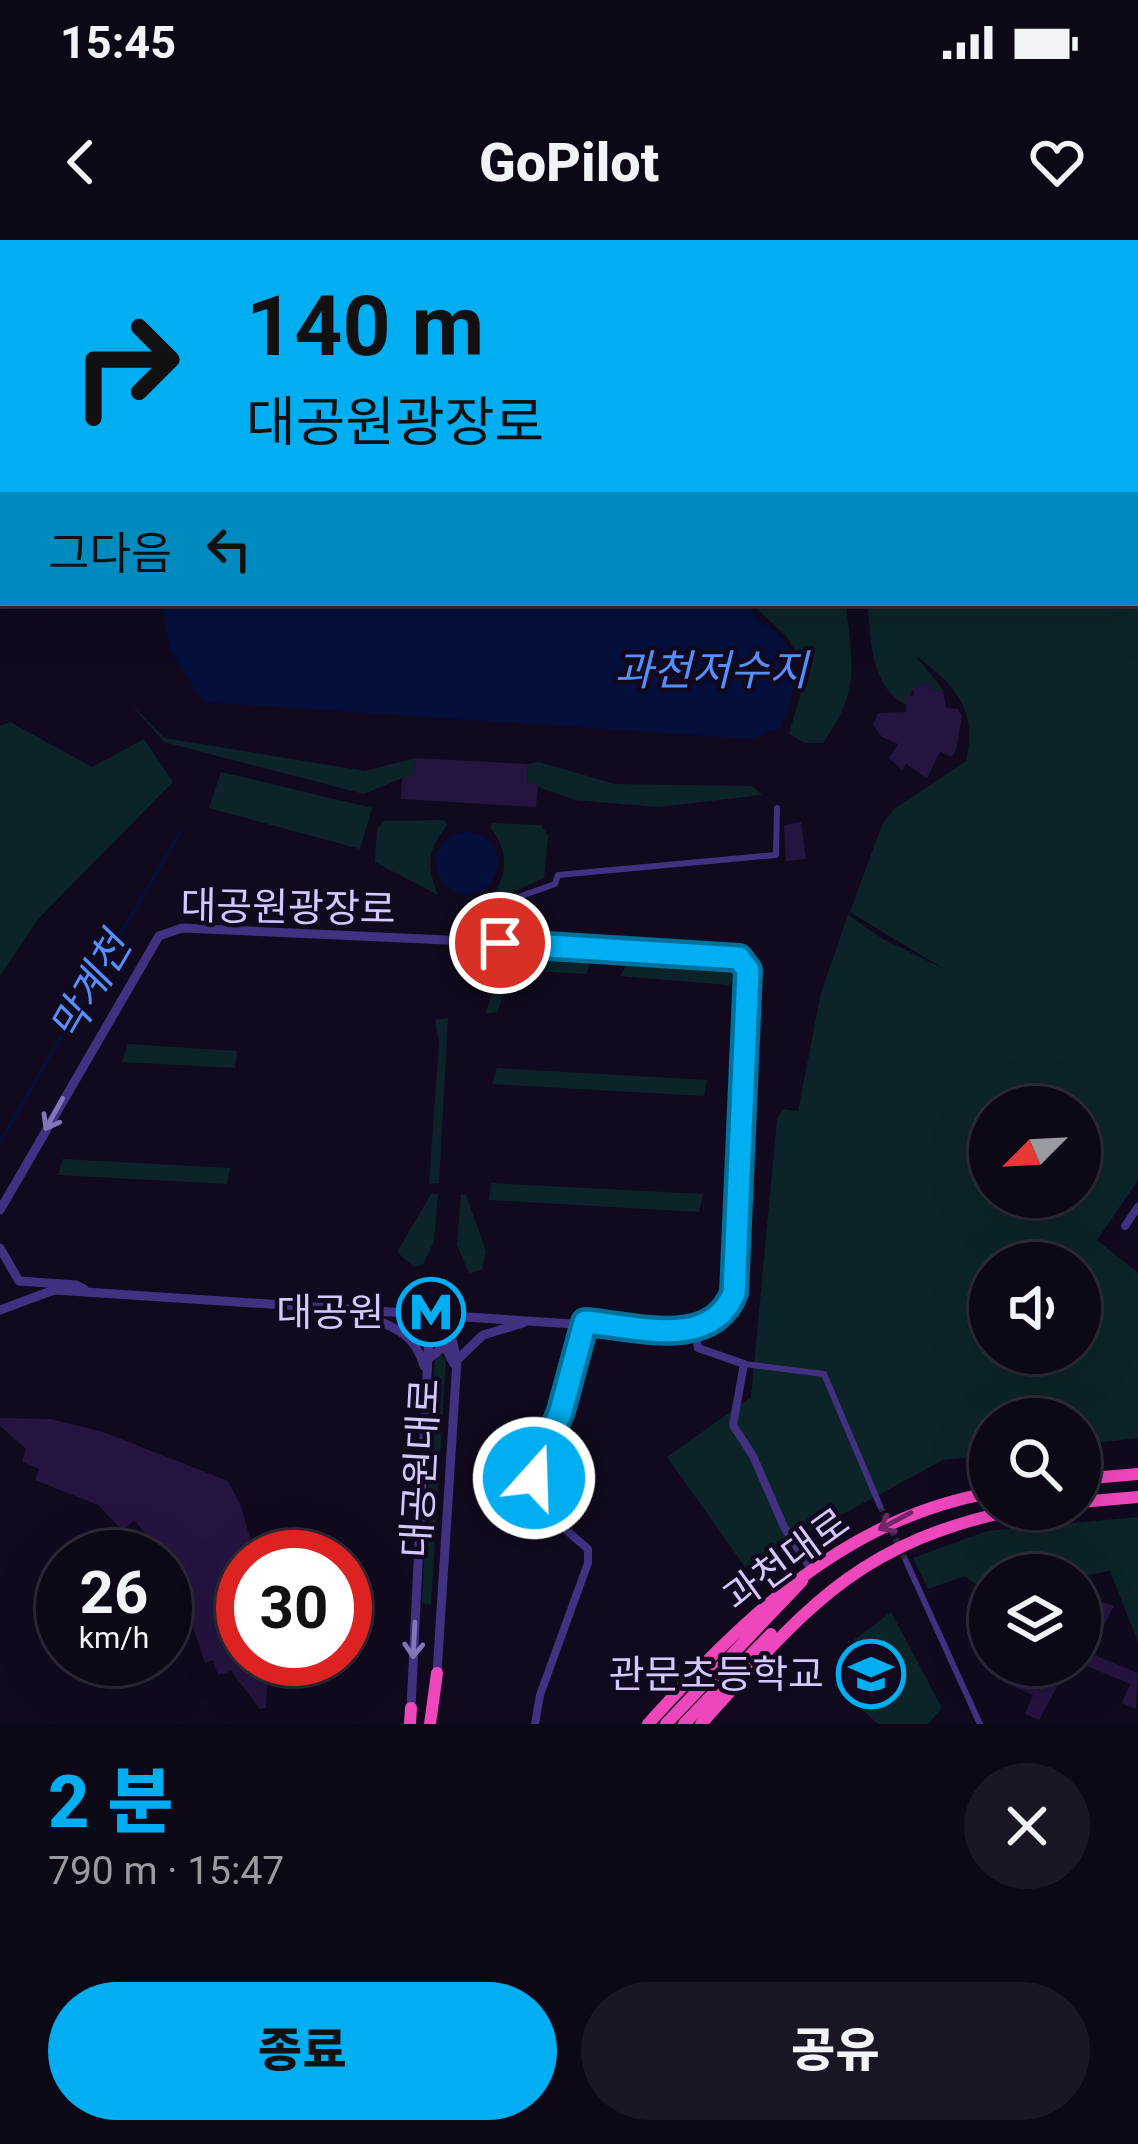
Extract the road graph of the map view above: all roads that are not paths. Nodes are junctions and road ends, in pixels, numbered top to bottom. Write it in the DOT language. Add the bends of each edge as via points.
graph roads {
  1 [pos="777,808"];
  2 [pos="521,896"];
  3 [pos="446,940"];
  4 [pos="480,941"];
  5 [pos="1138,1207"];
  6 [pos="0,1210"];
  7 [pos="1125,1226"];
  8 [pos="0,1248"];
  9 [pos="88,1292"];
  10 [pos="0,1293"];
  11 [pos="3,1308"];
  12 [pos="353,1310"];
  13 [pos="430,1314"];
  14 [pos="538,1320"];
  15 [pos="585,1322"];
  16 [pos="695,1331"];
  17 [pos="427,1360"];
  18 [pos="457,1360"];
  19 [pos="744,1364"];
  20 [pos="457,1375"];
  21 [pos="427,1387"];
  22 [pos="1138,1474"];
  23 [pos="1101,1477"];
  24 [pos="1138,1497"];
  25 [pos="969,1498"];
  26 [pos="1101,1500"];
  27 [pos="880,1507"];
  28 [pos="969,1523"];
  29 [pos="906,1561"];
  30 [pos="810,1569"];
  31 [pos="826,1591"];
  32 [pos="437,1673"];
  33 [pos="411,1708"];
  34 [pos="410,1724"];
  35 [pos="435,1724"];
  36 [pos="535,1724"];
  37 [pos="648,1724"];
  38 [pos="665,1724"];
  39 [pos="685,1724"];
  40 [pos="701,1724"];
  41 [pos="980,1724"];
  1 -- 2 [label="street" via="776,855 558,875 545,891"];
  3 -- 6 [label="street, 대공원광장로, one-way" via="182,928 159,936"];
  4 -- 16 [label="street" via="739,958 748,970 734,1293 728,1309"];
  5 -- 7 [label="street"];
  8 -- 9 [label="street" via="20,1281"];
  9 -- 11 [label="street" via="54,1290"];
  9 -- 12 [label="street"];
  10 -- 11 [label="street"];
  12 -- 13 [label="street"];
  12 -- 21 [label="street" via="414,1340"];
  13 -- 14 [label="street"];
  13 -- 17 [label="street, 대공원대로"];
  13 -- 18 [label="street, 대공원대로" via="449,1327"];
  14 -- 15 [label="street"];
  14 -- 18 [label="street" via="483,1335"];
  15 -- 16 [label="street"];
  15 -- 36 [label="street" via="534,1478 558,1523 588,1549 588,1563"];
  16 -- 19 [label="street" via="698,1348"];
  17 -- 20 [label="street" via="445,1346"];
  17 -- 21 [label="street, 대공원대로"];
  18 -- 20 [label="street, 대공원대로"];
  19 -- 27 [label="street" via="824,1374"];
  19 -- 30 [label="street" via="733,1424"];
  20 -- 32 [label="street, 대공원대로"];
  21 -- 33 [label="street, 대공원대로, one-way"];
  22 -- 23 [label="highway"];
  24 -- 26 [label="highway"];
  25 -- 30 [label="highway, 과천대로, one-way" via="907,1514"];
  28 -- 31 [label="highway, 과천대로" via="926,1536"];
  29 -- 41 [label="street"];
  30 -- 37 [label="highway, 과천대로" via="759,1609"];
  30 -- 38 [label="highway"];
  31 -- 39 [label="highway" via="802,1603"];
  31 -- 40 [label="highway, 과천대로"];
  32 -- 35 [label="highway"];
  33 -- 34 [label="highway"];
}
